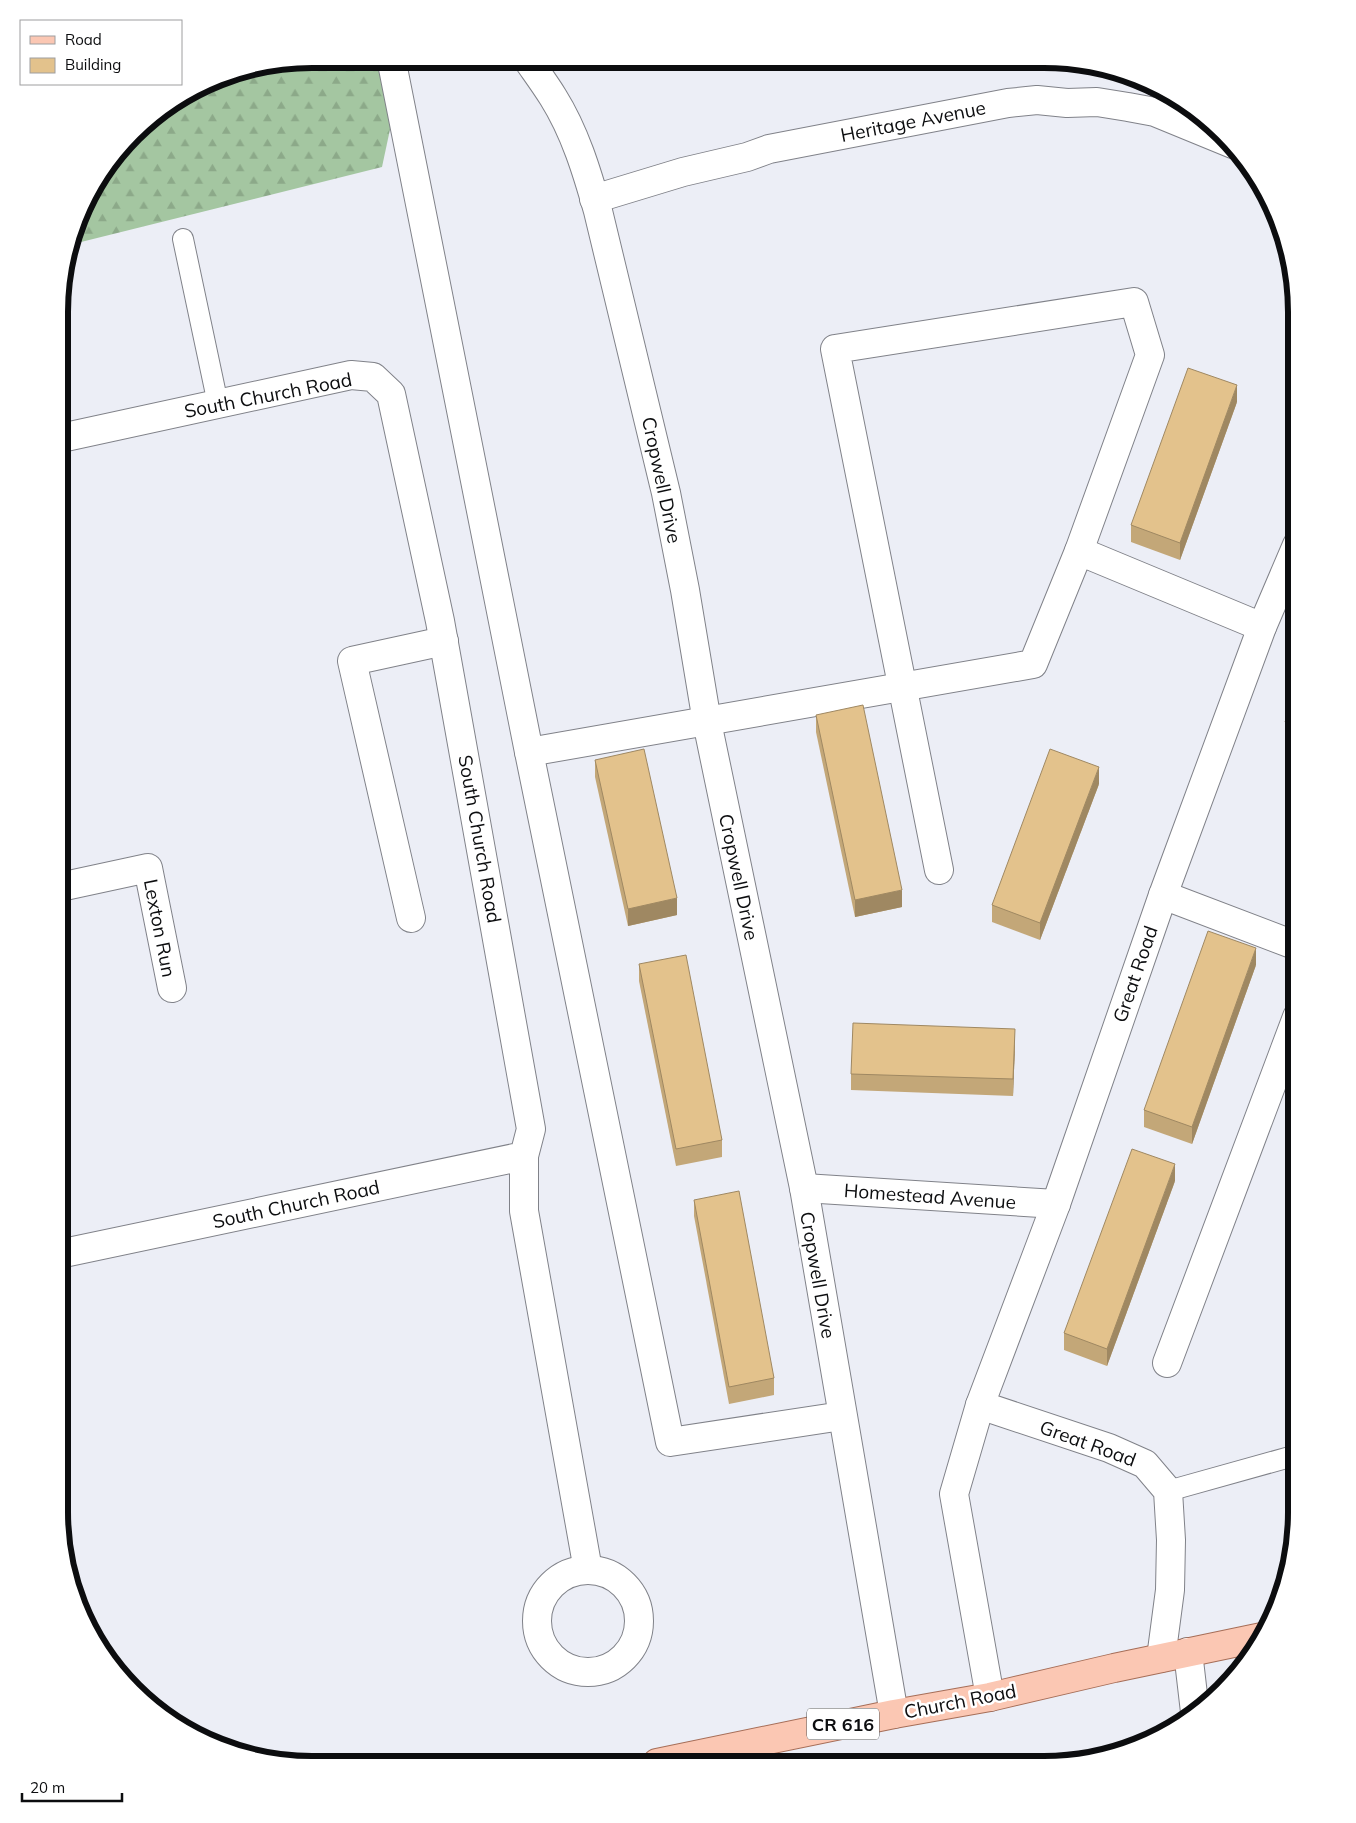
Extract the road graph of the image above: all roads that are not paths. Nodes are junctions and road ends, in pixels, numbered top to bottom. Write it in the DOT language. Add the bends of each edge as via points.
graph roads {
  1 [pos="393,68"];
  2 [pos="533,68"];
  3 [pos="1214,136"];
  4 [pos="594,199"];
  5 [pos="184,239"];
  6 [pos="218,404"];
  7 [pos="68,436"];
  8 [pos="1080,551"];
  9 [pos="1288,566"];
  10 [pos="1262,627"];
  11 [pos="444,642"];
  12 [pos="901,686"];
  13 [pos="707,722"];
  14 [pos="529,752"];
  15 [pos="939,870"];
  16 [pos="68,885"];
  17 [pos="1163,895"];
  18 [pos="411,918"];
  19 [pos="1288,943"];
  20 [pos="172,988"];
  21 [pos="1288,1041"];
  22 [pos="524,1156"];
  23 [pos="804,1188"];
  24 [pos="1056,1204"];
  25 [pos="68,1252"];
  26 [pos="1167,1363"];
  27 [pos="980,1405"];
  28 [pos="842,1416"];
  29 [pos="1288,1458"];
  30 [pos="1168,1491"];
  31 [pos="588,1570"];
  32 [pos="1252,1639"];
  33 [pos="1188,1652"];
  34 [pos="1161,1658"];
  35 [pos="990,1697"];
  36 [pos="1194,1704"];
  37 [pos="894,1714"];
  38 [pos="691,1756"];
  1 -- 14 [label="street"];
  2 -- 4 [label="street, Cropwell Drive" via="553,97 574,138"];
  3 -- 4 [label="street, Heritage Avenue" via="1154,112 1097,102 1037,100 769,149"];
  4 -- 13 [label="street, Cropwell Drive" via="666,493"];
  5 -- 6 [label="lane"];
  6 -- 7 [label="street, South Church Road"];
  6 -- 11 [label="street, South Church Road" via="351,375 372,377 391,394"];
  8 -- 10 [label="street"];
  8 -- 12 [label="street" via="1033,664"];
  8 -- 12 [label="street" via="1150,356 1134,302 835,349"];
  9 -- 10 [label="street, Great Road"];
  10 -- 17 [label="street, Great Road"];
  11 -- 18 [label="street" via="352,661"];
  11 -- 22 [label="street, South Church Road" via="530,1120"];
  12 -- 13 [label="street"];
  12 -- 15 [label="street"];
  13 -- 14 [label="street"];
  13 -- 23 [label="street, Cropwell Drive"];
  14 -- 28 [label="street" via="670,1442"];
  16 -- 20 [label="street, Lexton Run" via="148,868"];
  17 -- 19 [label="street"];
  17 -- 24 [label="street, Great Road"];
  21 -- 26 [label="street"];
  22 -- 25 [label="street, South Church Road"];
  22 -- 31 [label="street" via="524,1211"];
  23 -- 24 [label="street, Homestead Avenue"];
  23 -- 28 [label="street, Cropwell Drive"];
  24 -- 27 [label="street, Great Road"];
  27 -- 30 [label="street, Great Road" via="1109,1448 1145,1464"];
  27 -- 35 [label="street, Great Road" via="954,1494"];
  28 -- 37 [label="street, Cropwell Drive"];
  29 -- 30 [label="lane"];
  30 -- 34 [label="street" via="1170,1590"];
  32 -- 33 [label="main road, Church Road / CR 616"];
  33 -- 34 [label="main road, Church Road / CR 616"];
  33 -- 36 [label="street"];
  34 -- 35 [label="main road, Church Road / CR 616"];
  35 -- 37 [label="main road, Church Road / CR 616"];
  37 -- 38 [label="main road, Church Road / CR 616"];
}
